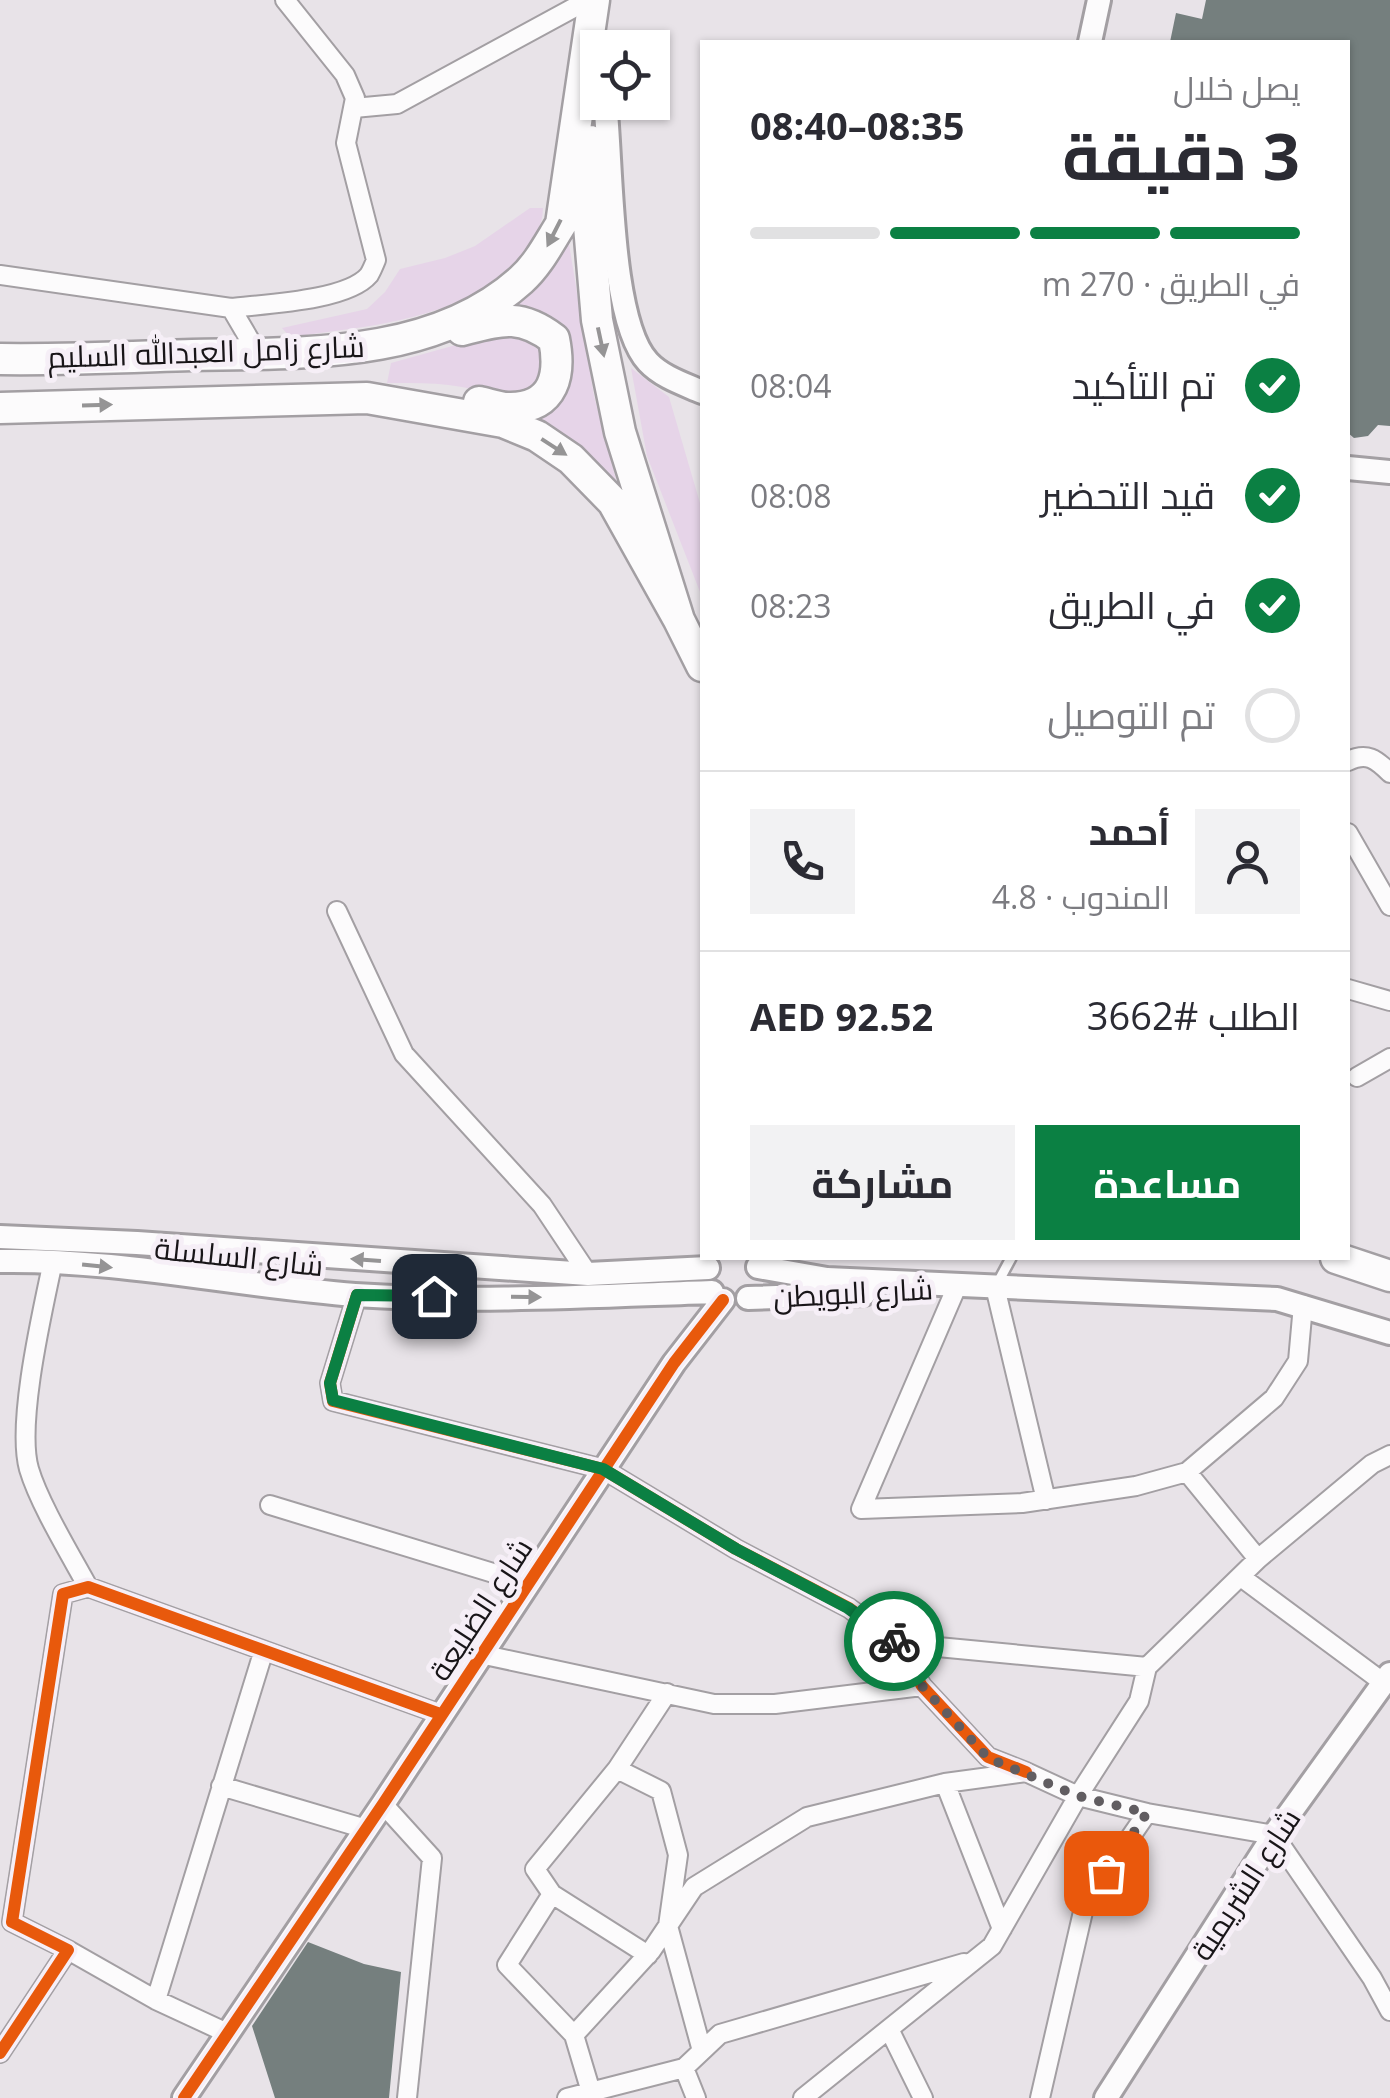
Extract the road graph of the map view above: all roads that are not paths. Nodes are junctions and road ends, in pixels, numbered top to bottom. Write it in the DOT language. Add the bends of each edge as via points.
graph roads {
  1 [pos="285,0"];
  2 [pos="593,0"];
  3 [pos="1099,0"];
  4 [pos="597,30"];
  5 [pos="1090,40"];
  6 [pos="354,108"];
  7 [pos="607,120"];
  8 [pos="0,274"];
  9 [pos="231,308"];
  10 [pos="356,349"];
  11 [pos="258,354"];
  12 [pos="0,359"];
  13 [pos="700,391"];
  14 [pos="368,398"];
  15 [pos="0,408"];
  16 [pos="1350,468"];
  17 [pos="1390,472"];
  18 [pos="678,620"];
  19 [pos="700,662"];
  20 [pos="1350,760"];
  21 [pos="1390,773"];
  22 [pos="1350,836"];
  23 [pos="1390,906"];
  24 [pos="337,911"];
  25 [pos="1350,990"];
  26 [pos="1390,1001"];
  27 [pos="1390,1058"];
  28 [pos="1357,1078"];
  29 [pos="0,1237"];
  30 [pos="1350,1257"];
  31 [pos="53,1260"];
  32 [pos="755,1260"];
  33 [pos="809,1260"];
  34 [pos="1009,1260"];
  35 [pos="1342,1260"];
  36 [pos="0,1262"];
  37 [pos="711,1262"];
  38 [pos="1390,1262"];
  39 [pos="588,1274"];
  40 [pos="1390,1276"];
  41 [pos="827,1279"];
  42 [pos="958,1286"];
  43 [pos="995,1287"];
  44 [pos="357,1295"];
  45 [pos="718,1296"];
  46 [pos="748,1298"];
  47 [pos="1303,1306"];
  48 [pos="1390,1333"];
  49 [pos="1390,1456"];
  50 [pos="603,1469"];
  51 [pos="1187,1472"];
  52 [pos="1046,1500"];
  53 [pos="270,1505"];
  54 [pos="1258,1559"];
  55 [pos="1241,1577"];
  56 [pos="526,1582"];
  57 [pos="88,1588"];
  58 [pos="896,1643"];
  59 [pos="263,1652"];
  60 [pos="480,1654"];
  61 [pos="1146,1667"];
  62 [pos="1387,1679"];
  63 [pos="922,1686"];
  64 [pos="667,1693"];
  65 [pos="440,1714"];
  66 [pos="617,1769"];
  67 [pos="1026,1772"];
  68 [pos="945,1783"];
  69 [pos="221,1786"];
  70 [pos="1078,1796"];
  71 [pos="384,1804"];
  72 [pos="1147,1813"];
  73 [pos="366,1829"];
  74 [pos="1274,1835"];
  75 [pos="552,1894"];
  76 [pos="668,1926"];
  77 [pos="1002,1928"];
  78 [pos="68,1950"];
  79 [pos="648,1955"];
  80 [pos="975,1960"];
  81 [pos="1390,1966"];
  82 [pos="1372,1978"];
  83 [pos="156,2000"];
  84 [pos="1390,2011"];
  85 [pos="890,2028"];
  86 [pos="227,2032"];
  87 [pos="574,2035"];
  88 [pos="702,2051"];
  89 [pos="0,2053"];
  90 [pos="684,2068"];
  91 [pos="591,2092"];
  92 [pos="184,2098"];
  93 [pos="407,2098"];
  94 [pos="567,2098"];
  95 [pos="696,2098"];
  96 [pos="803,2098"];
  97 [pos="923,2098"];
  98 [pos="1040,2098"];
  99 [pos="1106,2098"];
  1 -- 6 [label="street" via="345,75"];
  2 -- 4 [label="street"];
  2 -- 6 [label="street" via="397,104"];
  2 -- 10 [label="highway, شارع زامل العبدالله السليم, one-way" via="561,224 544,254 485,306 432,330"];
  2 -- 18 [label="highway, one-way" via="588,214 597,320 620,432"];
  3 -- 5 [label="street"];
  6 -- 9 [label="street" via="346,144 376,260 368,277 344,290"];
  7 -- 13 [label="street" via="614,233 635,339 648,362"];
  8 -- 9 [label="street"];
  9 -- 11 [label="street"];
  10 -- 11 [label="highway, شارع زامل العبدالله السليم"];
  10 -- 14 [label="highway" via="406,345 514,319 554,340 560,366 554,385 537,402 511,408 436,394"];
  11 -- 12 [label="highway, شارع زامل العبدالله السليم"];
  15 -- 14 [label="highway, شارع زامل العبدالله السليم, one-way"];
  14 -- 18 [label="highway, شارع زامل العبدالله السليم, one-way" via="502,422 571,459 613,502"];
  16 -- 17 [label="street"];
  18 -- 19 [label="highway"];
  20 -- 21 [label="street" via="1366,756"];
  22 -- 23 [label="street"];
  24 -- 39 [label="street" via="404,1054 542,1206"];
  25 -- 26 [label="street"];
  27 -- 28 [label="street"];
  39 -- 29 [label="street, شارع السلسلة, one-way"];
  30 -- 38 [label="street"];
  31 -- 36 [label="street, شارع السلسلة"];
  31 -- 44 [label="street, شارع السلسلة, one-way"];
  31 -- 57 [label="street" via="36,1340 28,1467"];
  32 -- 41 [label="street"];
  32 -- 46 [label="street" via="758,1285"];
  33 -- 41 [label="street"];
  34 -- 43 [label="lane"];
  35 -- 40 [label="highway"];
  37 -- 39 [label="street, شارع السلسلة"];
  37 -- 45 [label="street" via="707,1281"];
  41 -- 42 [label="street"];
  42 -- 43 [label="street"];
  42 -- 46 [label="street, شارع البويطن"];
  42 -- 52 [label="street" via="861,1509"];
  43 -- 47 [label="street" via="1277,1299"];
  43 -- 52 [label="street"];
  44 -- 45 [label="street, شارع السلسلة, one-way"];
  44 -- 50 [label="street" via="330,1383 333,1400"];
  45 -- 46 [label="street, شارع البويطن"];
  45 -- 50 [label="street, شارع الضليعة"];
  47 -- 48 [label="street"];
  47 -- 51 [label="street" via="1298,1360 1274,1398"];
  49 -- 54 [label="street"];
  50 -- 56 [label="street, شارع الضليعة"];
  50 -- 58 [label="street" via="848,1608"];
  51 -- 52 [label="street"];
  51 -- 54 [label="street"];
  53 -- 56 [label="street"];
  54 -- 55 [label="street"];
  55 -- 61 [label="street"];
  55 -- 62 [label="street"];
  56 -- 60 [label="street, شارع الضليعة"];
  57 -- 59 [label="street"];
  57 -- 78 [label="street" via="63,1594 12,1922"];
  58 -- 61 [label="street"];
  58 -- 63 [label="street"];
  59 -- 65 [label="street"];
  59 -- 69 [label="street"];
  60 -- 64 [label="street"];
  60 -- 65 [label="street, شارع الضليعة"];
  61 -- 70 [label="street" via="1140,1701"];
  62 -- 74 [label="street, شارع الشريمية"];
  63 -- 64 [label="street" via="774,1704 714,1704"];
  63 -- 67 [label="street" via="988,1758"];
  64 -- 66 [label="street"];
  65 -- 71 [label="street, شارع الضليعة"];
  66 -- 75 [label="street" via="534,1870"];
  66 -- 76 [label="street" via="661,1791 678,1855"];
  67 -- 68 [label="street"];
  67 -- 70 [label="street"];
  68 -- 76 [label="street" via="808,1816 694,1887"];
  68 -- 77 [label="street"];
  69 -- 73 [label="street"];
  69 -- 83 [label="street"];
  70 -- 72 [label="street"];
  70 -- 77 [label="street"];
  71 -- 73 [label="street, شارع الضليعة"];
  71 -- 93 [label="street" via="432,1858"];
  72 -- 74 [label="street"];
  72 -- 98 [label="street" via="1085,1903"];
  73 -- 86 [label="street, شارع الضليعة"];
  74 -- 82 [label="street"];
  74 -- 99 [label="street, شارع الشريمية"];
  75 -- 79 [label="street"];
  75 -- 87 [label="street" via="508,1965"];
  76 -- 79 [label="street"];
  76 -- 88 [label="street"];
  77 -- 80 [label="street"];
  78 -- 83 [label="street"];
  78 -- 89 [label="street"];
  79 -- 87 [label="street"];
  80 -- 85 [label="street"];
  80 -- 88 [label="street" via="720,2034"];
  81 -- 82 [label="street"];
  82 -- 84 [label="street"];
  83 -- 86 [label="street"];
  85 -- 96 [label="street"];
  85 -- 97 [label="street"];
  86 -- 92 [label="street, شارع الضليعة"];
  87 -- 91 [label="street"];
  88 -- 90 [label="street"];
  90 -- 91 [label="street"];
  90 -- 95 [label="street"];
  91 -- 94 [label="street"];
}
